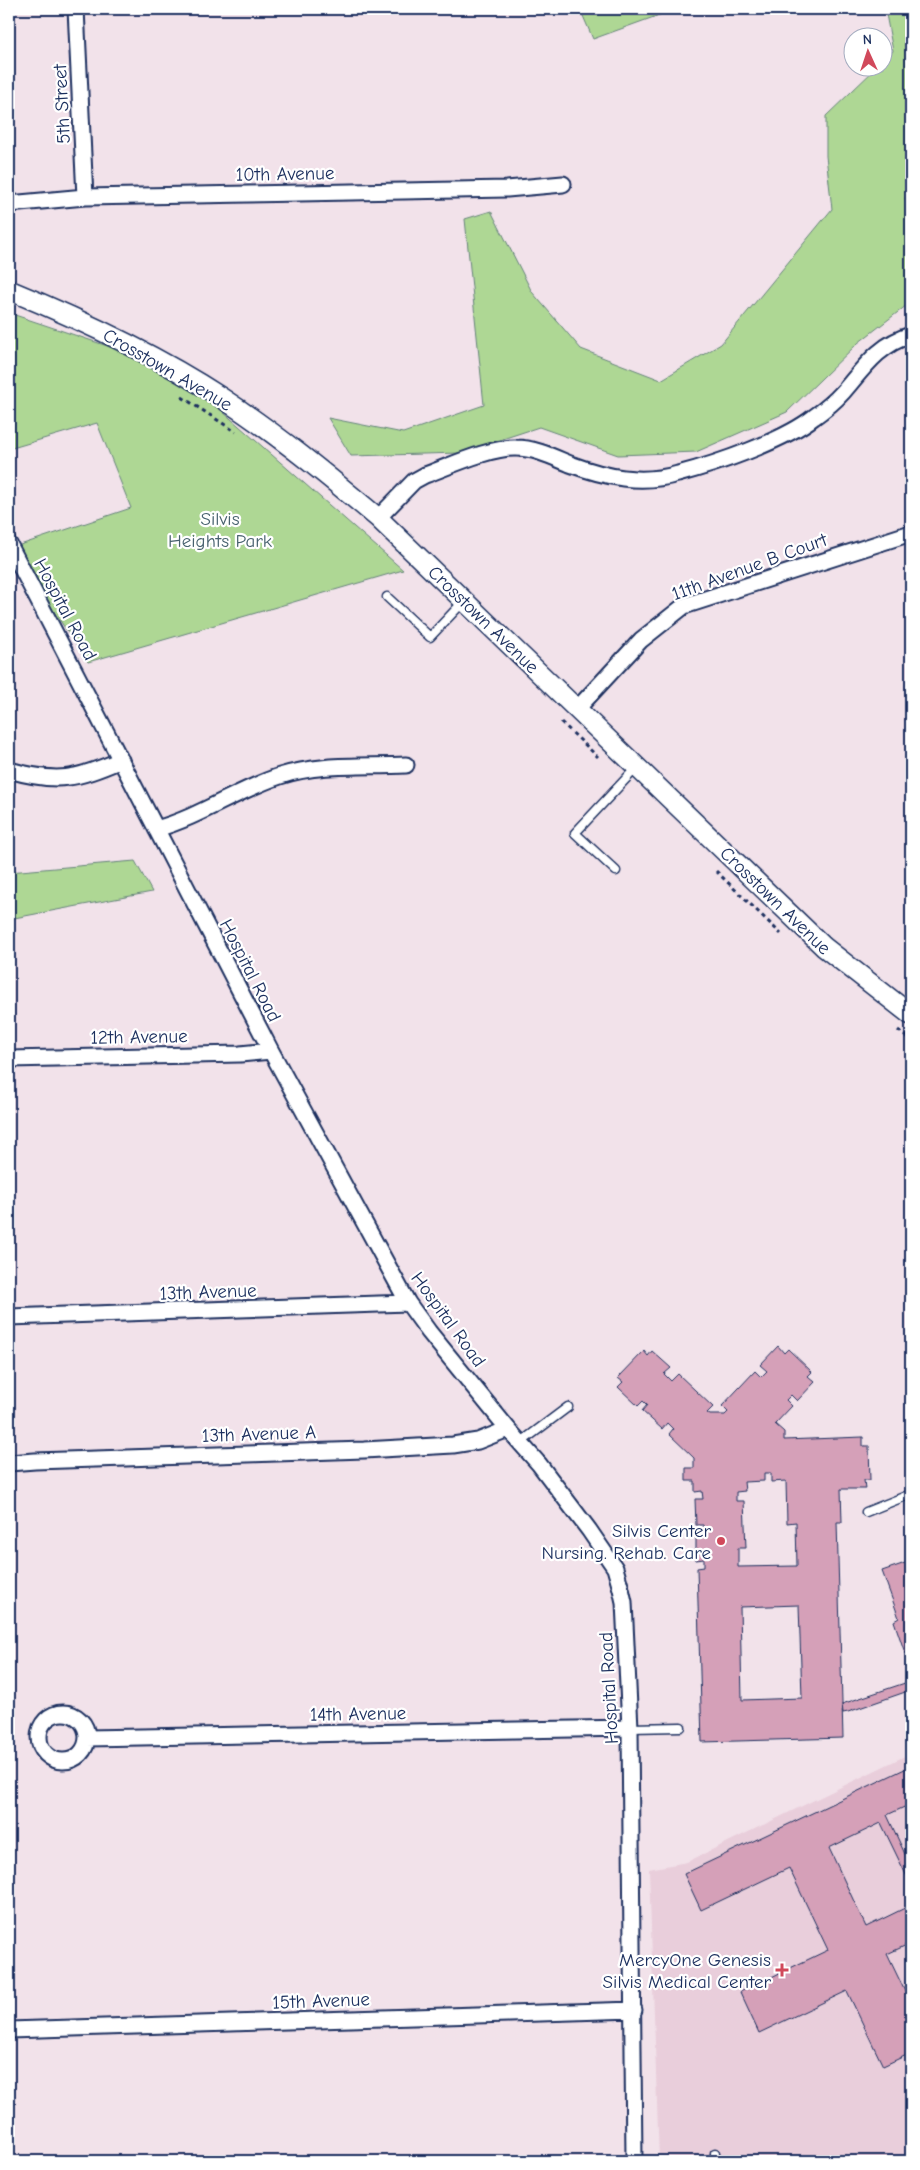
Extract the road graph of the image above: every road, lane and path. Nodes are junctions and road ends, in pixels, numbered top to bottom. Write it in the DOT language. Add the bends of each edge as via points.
graph roads {
  1 [pos="76,9"];
  2 [pos="563,184"];
  3 [pos="85,198"];
  4 [pos="9,204"];
  5 [pos="9,290"];
  6 [pos="911,335"];
  7 [pos="180,395"];
  8 [pos="242,436"];
  9 [pos="378,518"];
  10 [pos="911,533"];
  11 [pos="9,544"];
  12 [pos="387,597"];
  13 [pos="464,601"];
  14 [pos="577,709"];
  15 [pos="554,716"];
  16 [pos="122,760"];
  17 [pos="602,762"];
  18 [pos="406,765"];
  19 [pos="637,767"];
  20 [pos="9,770"];
  21 [pos="156,829"];
  22 [pos="712,867"];
  23 [pos="616,871"];
  24 [pos="783,936"];
  25 [pos="911,1015"];
  26 [pos="896,1028"];
  27 [pos="911,1041"];
  28 [pos="270,1051"];
  29 [pos="9,1059"];
  30 [pos="408,1303"];
  31 [pos="9,1317"];
  32 [pos="568,1407"];
  33 [pos="508,1429"];
  34 [pos="520,1443"];
  35 [pos="9,1464"];
  36 [pos="911,1494"];
  37 [pos="866,1512"];
  38 [pos="681,1727"];
  39 [pos="630,1728"];
  40 [pos="87,1738"];
  41 [pos="634,2010"];
  42 [pos="9,2030"];
  43 [pos="634,2161"];
  1 -- 3 [label="street, 5th Street"];
  2 -- 3 [label="street, 10th Avenue" via="507,189"];
  3 -- 4 [label="street, 10th Avenue"];
  5 -- 9 [label="street, Crosstown Avenue" via="67,314 173,368 222,398 316,466"];
  6 -- 9 [label="street" via="877,353 842,393 813,418 772,441 701,467 658,479 614,478 544,453 507,448 425,475 414,481"];
  7 -- 8 [label="path"];
  9 -- 13 [label="street, Crosstown Avenue"];
  10 -- 14 [label="street, 11th Avenue B Court" via="684,606 641,640"];
  11 -- 16 [label="street, Hospital Road"];
  12 -- 13 [label="lane" via="430,637"];
  13 -- 14 [label="street, Crosstown Avenue"];
  14 -- 19 [label="street, Crosstown Avenue"];
  15 -- 17 [label="path"];
  16 -- 20 [label="street" via="69,778 24,775"];
  16 -- 21 [label="street, Hospital Road"];
  18 -- 21 [label="street" via="295,772 263,783 176,824"];
  19 -- 23 [label="lane" via="575,834"];
  19 -- 25 [label="street, Crosstown Avenue" via="824,947"];
  21 -- 28 [label="street, Hospital Road"];
  22 -- 24 [label="path"];
  26 -- 27 [label="path"];
  28 -- 29 [label="street, 12th Avenue"];
  28 -- 30 [label="street, Hospital Road"];
  30 -- 31 [label="street, 13th Avenue"];
  30 -- 33 [label="street, Hospital Road"];
  32 -- 34 [label="lane"];
  33 -- 34 [label="street, Hospital Road"];
  33 -- 35 [label="street, 13th Avenue A" via="478,1440 454,1444"];
  34 -- 39 [label="street, Hospital Road" via="615,1568 624,1602"];
  36 -- 37 [label="lane"];
  38 -- 39 [label="lane"];
  39 -- 40 [label="street, 14th Avenue"];
  39 -- 41 [label="street, Hospital Road"];
  41 -- 42 [label="street, 15th Avenue"];
  41 -- 43 [label="street, Hospital Road"];
}
